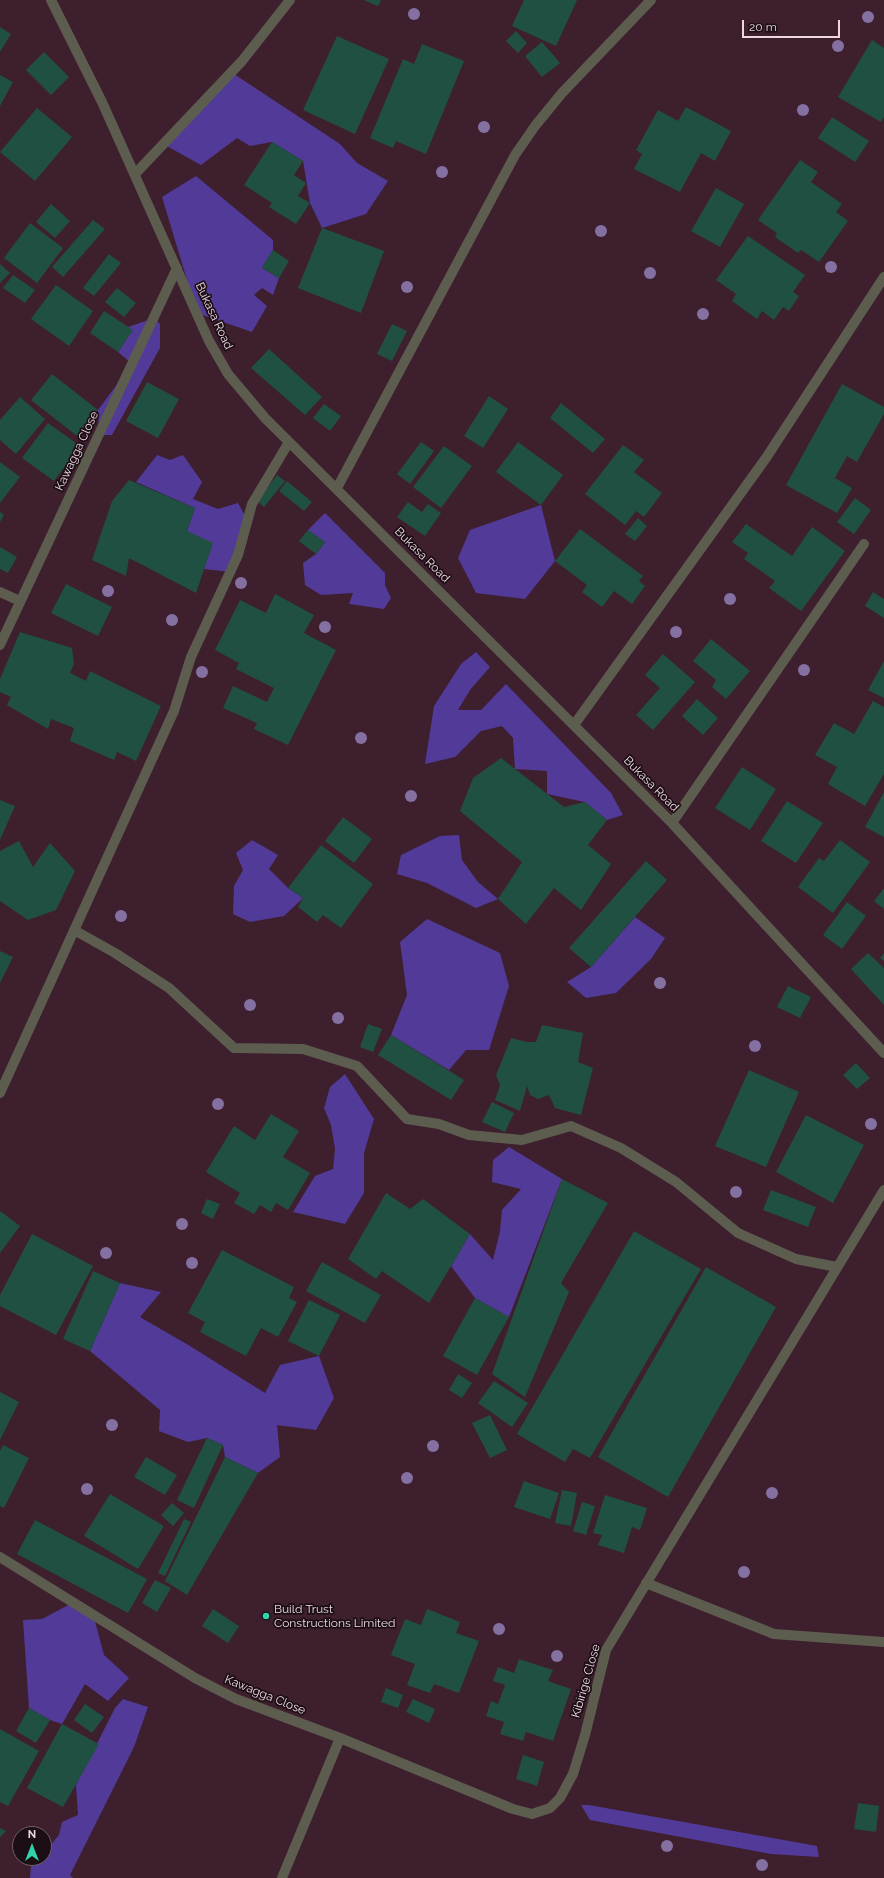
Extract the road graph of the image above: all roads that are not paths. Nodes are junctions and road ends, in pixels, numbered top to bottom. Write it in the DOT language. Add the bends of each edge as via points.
graph roads {
  1 [pos="51,0"];
  2 [pos="290,0"];
  3 [pos="650,0"];
  4 [pos="135,174"];
  5 [pos="177,268"];
  6 [pos="884,277"];
  7 [pos="290,442"];
  8 [pos="337,488"];
  9 [pos="864,544"];
  10 [pos="0,592"];
  11 [pos="20,602"];
  12 [pos="0,645"];
  13 [pos="574,725"];
  14 [pos="672,823"];
  15 [pos="74,930"];
  16 [pos="884,1053"];
  17 [pos="0,1092"];
  18 [pos="884,1190"];
  19 [pos="837,1268"];
  20 [pos="0,1557"];
  21 [pos="646,1583"];
  22 [pos="884,1642"];
  23 [pos="340,1738"];
  24 [pos="472,1792"];
  25 [pos="282,1878"];
  1 -- 4 [label="street, Bukasa Road"];
  2 -- 4 [label="street" via="242,61"];
  3 -- 8 [label="street" via="562,94 515,155"];
  4 -- 5 [label="street, Bukasa Road"];
  5 -- 7 [label="street, Bukasa Road" via="209,341 228,374 265,418"];
  5 -- 11 [label="street, Kawagga Close"];
  6 -- 13 [label="street" via="766,458"];
  7 -- 8 [label="street, Bukasa Road"];
  7 -- 15 [label="street" via="252,504 238,556 191,657 174,711"];
  8 -- 13 [label="street, Bukasa Road"];
  9 -- 14 [label="street"];
  10 -- 11 [label="street"];
  11 -- 12 [label="street, Kawagga Close"];
  13 -- 14 [label="street, Bukasa Road"];
  14 -- 16 [label="street, Bukasa Road"];
  15 -- 17 [label="street"];
  15 -- 19 [label="street" via="169,988 234,1048 303,1049 357,1066 407,1119 439,1124 469,1136 522,1140 571,1126 621,1148 676,1182 738,1233 796,1259"];
  18 -- 19 [label="street, Kibirige Close"];
  19 -- 21 [label="street, Kibirige Close"];
  20 -- 23 [label="street, Kawagga Close" via="195,1678 236,1699"];
  21 -- 22 [label="street" via="774,1634"];
  21 -- 24 [label="street, Kibirige Close" via="606,1650 585,1736 573,1774 560,1798 550,1808 532,1814"];
  23 -- 24 [label="street, Kawagga Close"];
  23 -- 25 [label="street"];
}
